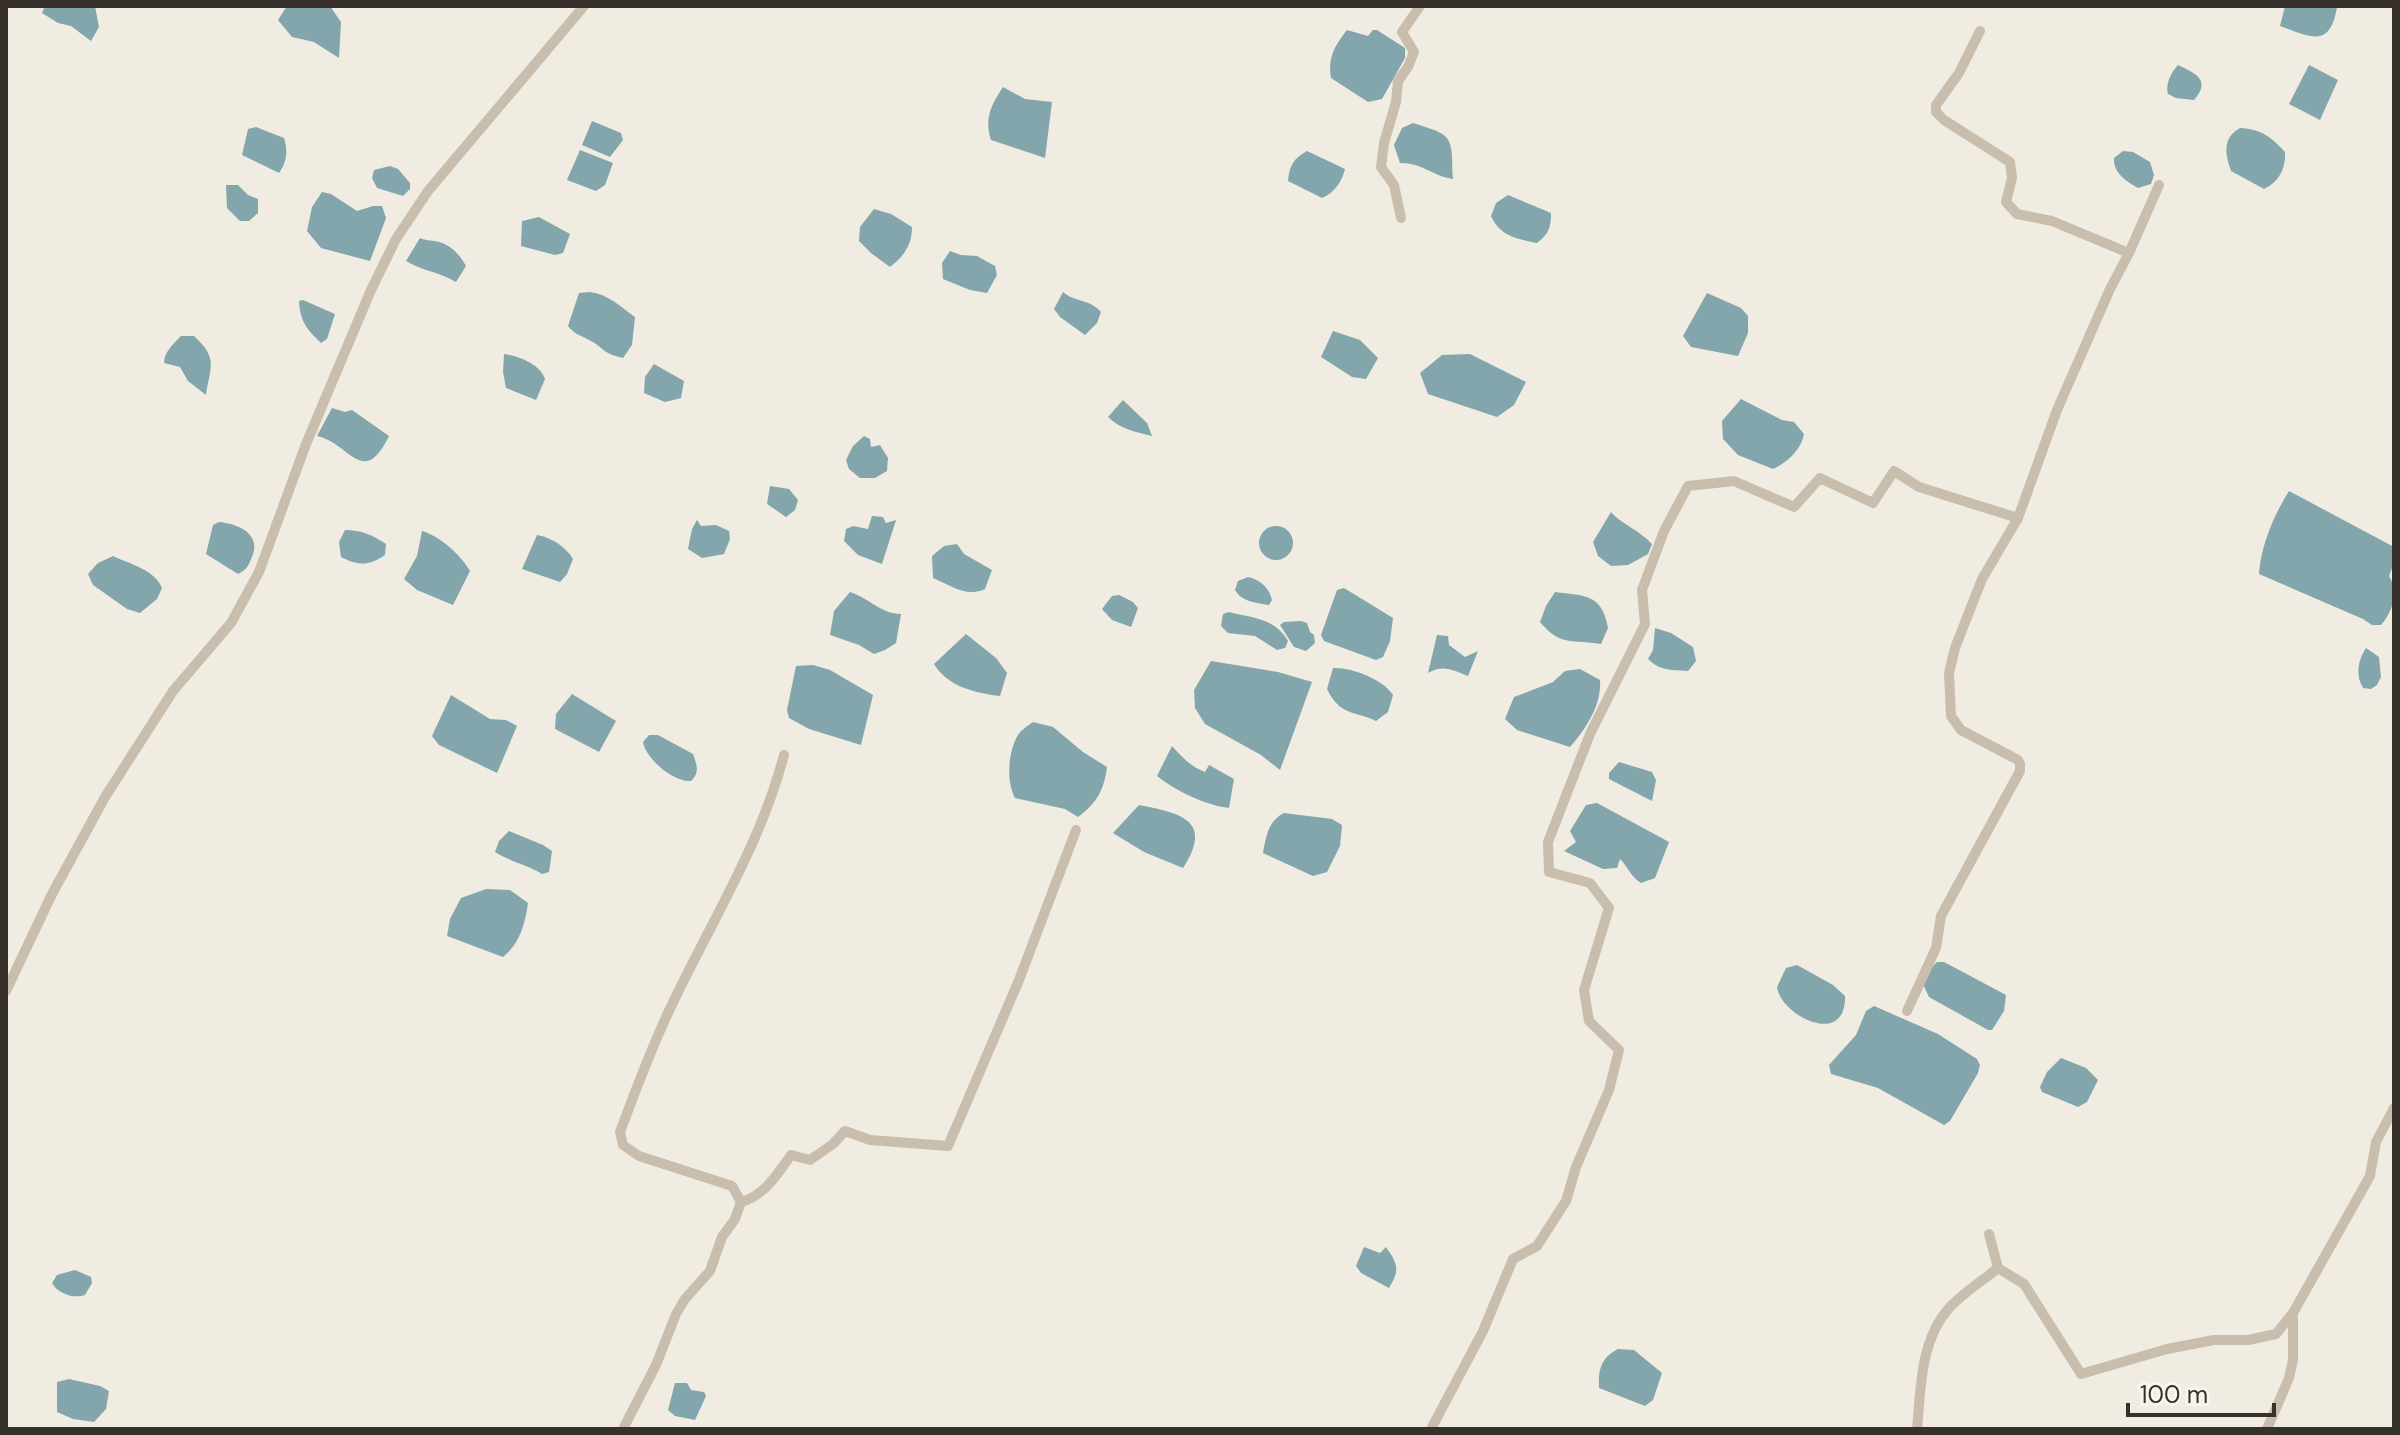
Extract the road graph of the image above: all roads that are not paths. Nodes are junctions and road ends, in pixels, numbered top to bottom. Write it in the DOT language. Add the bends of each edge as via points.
graph roads {
  1 [pos="584,6"];
  2 [pos="1420,6"];
  3 [pos="1980,31"];
  4 [pos="2159,185"];
  5 [pos="1401,218"];
  6 [pos="2129,253"];
  7 [pos="2018,518"];
  8 [pos="784,755"];
  9 [pos="1076,830"];
  10 [pos="6,991"];
  11 [pos="1907,1011"];
  12 [pos="2394,1108"];
  13 [pos="741,1202"];
  14 [pos="1989,1234"];
  15 [pos="1998,1268"];
  16 [pos="2293,1313"];
  17 [pos="623,1429"];
  18 [pos="1431,1429"];
  19 [pos="1917,1429"];
  20 [pos="2267,1429"];
  1 -- 10 [label="street" via="428,191 396,239 306,444 259,572 231,623 173,691 105,797"];
  2 -- 5 [label="street" via="1402,32 1414,52 1398,81 1381,167 1394,185"];
  3 -- 6 [label="street" via="1936,112 2010,162 2006,202 2017,214 2052,221"];
  4 -- 6 [label="street"];
  6 -- 7 [label="street" via="2057,410"];
  7 -- 11 [label="street" via="1982,579 1949,673 1951,716 1961,730 2018,760 2020,771 1941,916 1936,948"];
  7 -- 18 [label="street" via="1919,487 1894,471 1873,503 1820,478 1794,507 1734,481 1688,486 1642,590 1645,624 1590,734 1548,842 1549,872 1590,883 1609,908 1584,990 1589,1021 1619,1050 1609,1090 1566,1201 1537,1246 1513,1259 1483,1331"];
  8 -- 13 [label="street" via="757,834 669,1012 620,1132 623,1145 639,1156 732,1186"];
  9 -- 13 [label="street" via="948,1146 870,1140 845,1131 810,1160 791,1155 768,1186"];
  12 -- 16 [label="street" via="2376,1142 2370,1176"];
  13 -- 17 [label="street" via="710,1271 676,1314"];
  14 -- 15 [label="street"];
  15 -- 16 [label="street" via="2024,1284 2081,1374 2167,1349 2276,1334"];
  15 -- 19 [label="street" via="1939,1322 1923,1361"];
  16 -- 20 [label="street" via="2289,1378"];
}
